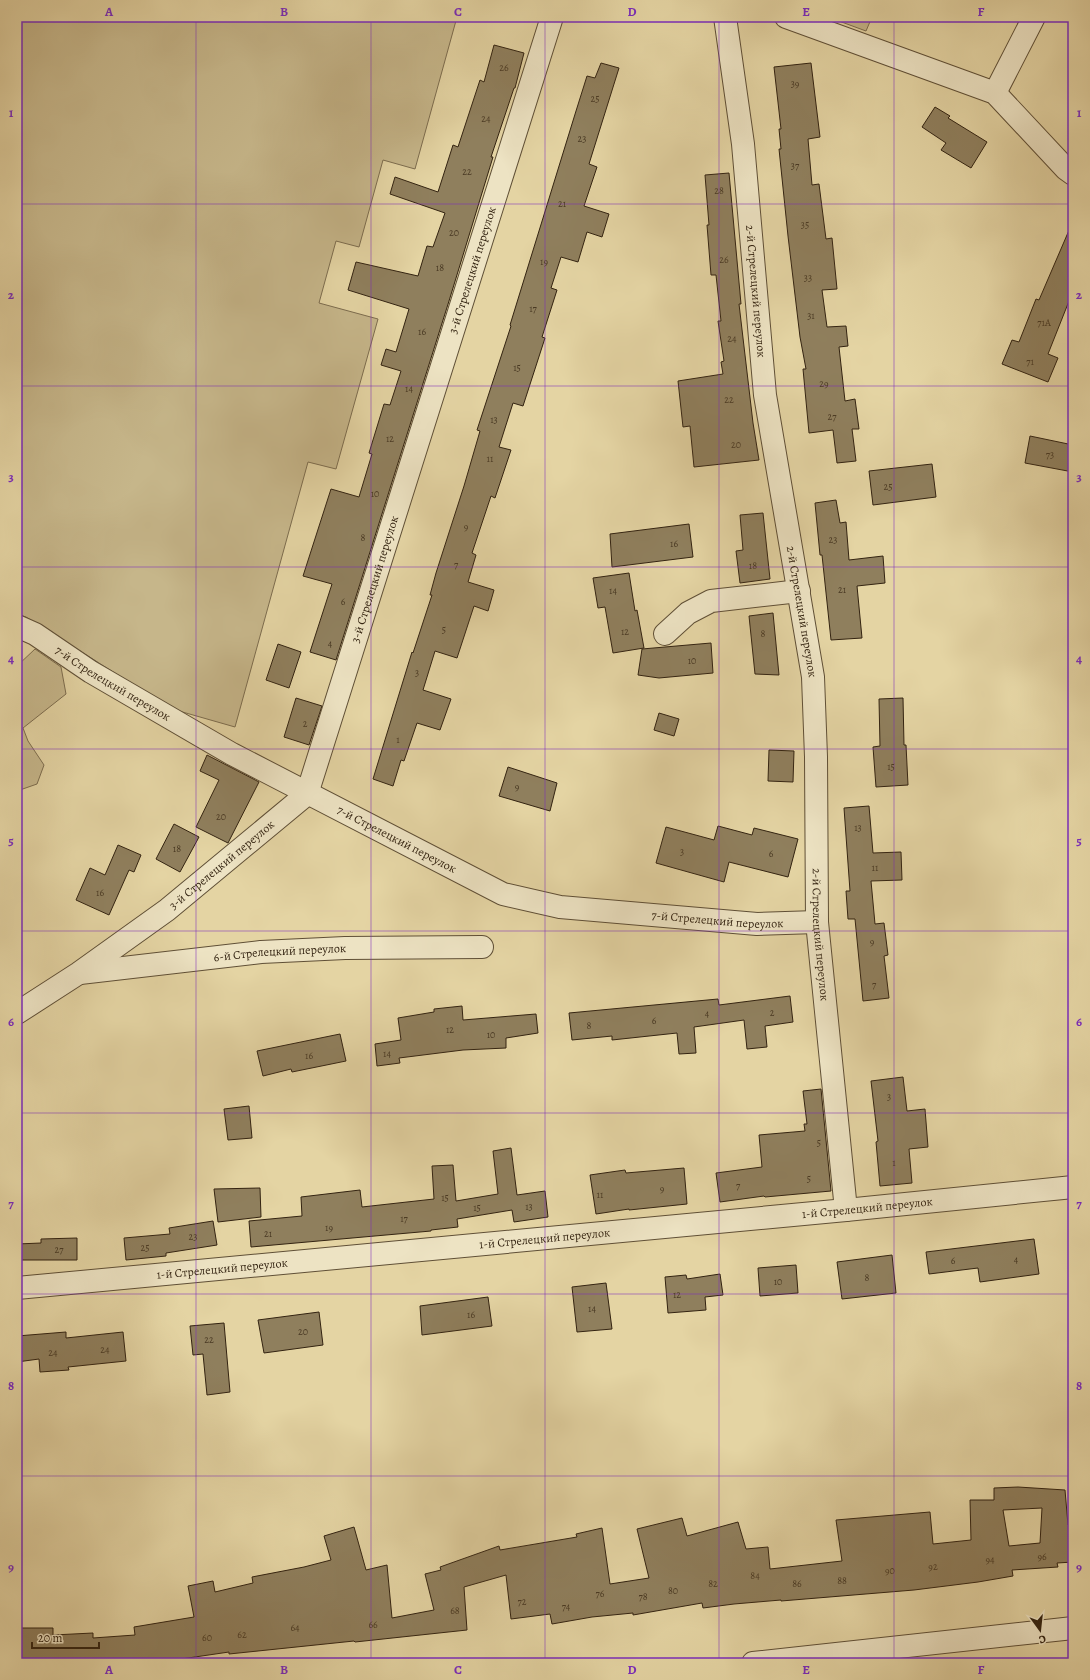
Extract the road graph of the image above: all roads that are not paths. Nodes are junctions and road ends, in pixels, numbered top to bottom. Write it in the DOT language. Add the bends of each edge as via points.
graph roads {
  1 [pos="552,17"];
  2 [pos="725,17"];
  3 [pos="786,17"];
  4 [pos="1034,17"];
  5 [pos="995,93"];
  6 [pos="1073,174"];
  7 [pos="799,591"];
  8 [pos="17,626"];
  9 [pos="665,634"];
  10 [pos="307,794"];
  11 [pos="817,922"];
  12 [pos="482,947"];
  13 [pos="79,973"];
  14 [pos="17,1013"];
  15 [pos="1073,1187"];
  16 [pos="846,1210"];
  17 [pos="17,1288"];
  18 [pos="1073,1628"];
  19 [pos="808,1660"];
  20 [pos="754,1663"];
  1 -- 10 [label="street, 3-й Стрелецкий переулок"];
  2 -- 7 [label="street, 2-й Стрелецкий переулок" via="743,144 765,395"];
  3 -- 5 [label="street"];
  4 -- 5 [label="street"];
  5 -- 6 [label="street"];
  7 -- 9 [label="street" via="711,602 688,613"];
  7 -- 11 [label="street, 2-й Стрелецкий переулок" via="813,677"];
  8 -- 10 [label="street, 7-й Стрелецкий переулок" via="35,634 91,672 232,754"];
  10 -- 11 [label="street, 7-й Стрелецкий переулок" via="503,894 560,907 757,924"];
  10 -- 13 [label="street, 3-й Стрелецкий переулок" via="168,910"];
  11 -- 16 [label="street, 2-й Стрелецкий переулок"];
  12 -- 13 [label="street, 6-й Стрелецкий переулок" via="345,948 260,952"];
  13 -- 14 [label="street, 3-й Стрелецкий переулок"];
  15 -- 16 [label="street, 1-й Стрелецкий переулок"];
  16 -- 17 [label="street, 1-й Стрелецкий переулок"];
  18 -- 19 [label="street"];
  19 -- 20 [label="street"];
}
